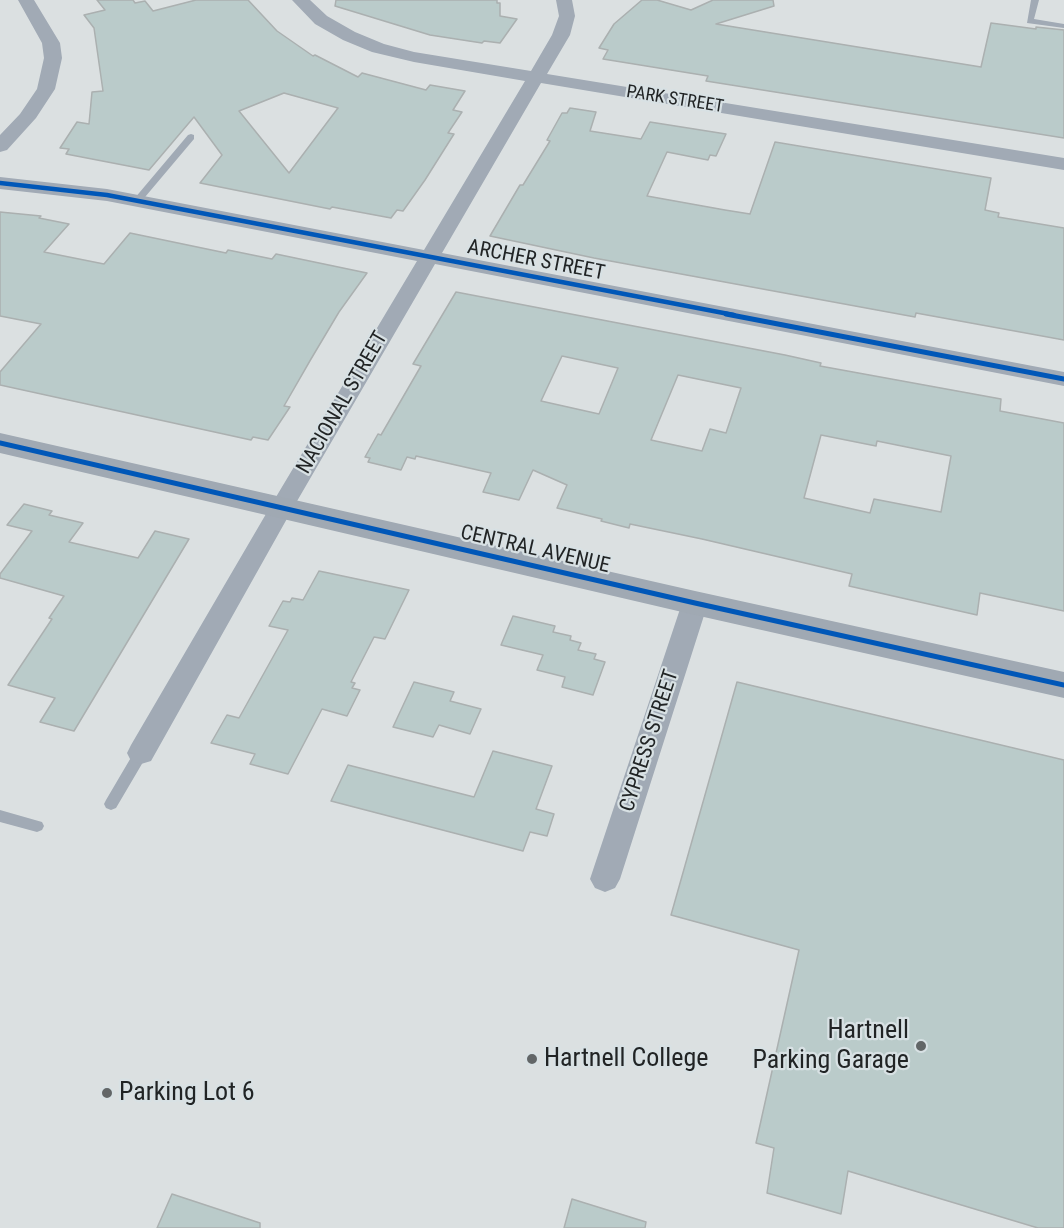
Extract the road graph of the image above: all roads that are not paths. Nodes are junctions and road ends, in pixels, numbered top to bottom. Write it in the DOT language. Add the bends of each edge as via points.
graph roads {
  1 [pos="26,0"];
  2 [pos="300,0"];
  3 [pos="564,0"];
  4 [pos="1035,0"];
  5 [pos="1064,26"];
  6 [pos="536,77"];
  7 [pos="191,137"];
  8 [pos="0,146"];
  9 [pos="1064,164"];
  10 [pos="0,183"];
  11 [pos="137,201"];
  12 [pos="428,258"];
  13 [pos="1064,379"];
  14 [pos="0,443"];
  15 [pos="281,508"];
  16 [pos="695,603"];
  17 [pos="1064,686"];
  18 [pos="141,753"];
  19 [pos="111,804"];
  20 [pos="0,816"];
  21 [pos="38,826"];
  22 [pos="605,879"];
  1 -- 8 [label="street" via="51,43 51,74 27,118"];
  2 -- 6 [label="street, PARK STREET" via="333,28 378,48"];
  3 -- 6 [label="street, NACIONAL STREET" via="565,26"];
  4 -- 5 [label="lane" via="1030,21"];
  6 -- 9 [label="street, PARK STREET"];
  6 -- 12 [label="street, NACIONAL STREET"];
  7 -- 11 [label="lane"];
  10 -- 11 [label="street, ARCHER STREET"];
  11 -- 12 [label="street, ARCHER STREET"];
  12 -- 13 [label="street, ARCHER STREET"];
  12 -- 15 [label="street, NACIONAL STREET"];
  14 -- 15 [label="street, CENTRAL AVENUE"];
  15 -- 16 [label="street, CENTRAL AVENUE"];
  15 -- 18 [label="street, NACIONAL STREET"];
  16 -- 17 [label="street, CENTRAL AVENUE"];
  16 -- 22 [label="street, CYPRESS STREET"];
  18 -- 19 [label="lane, NACIONAL STREET"];
  20 -- 21 [label="lane"];
}
